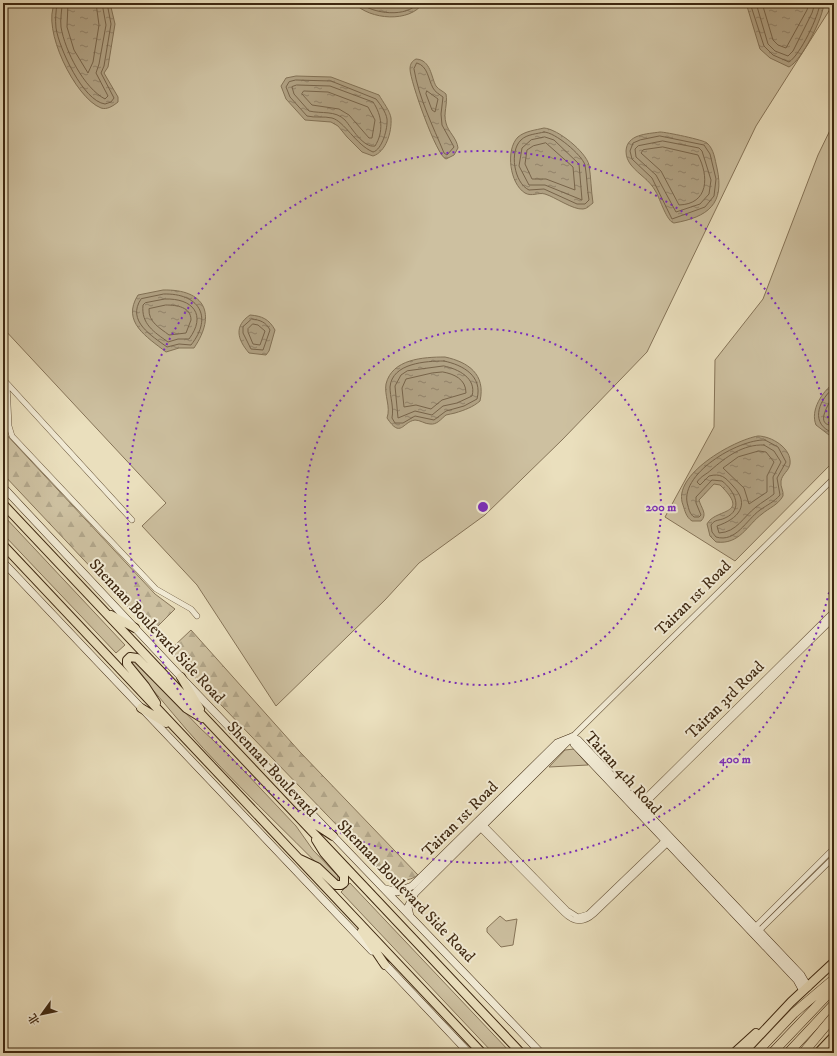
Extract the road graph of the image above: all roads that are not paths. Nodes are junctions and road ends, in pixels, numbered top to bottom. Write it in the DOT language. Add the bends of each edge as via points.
graph roads {
  1 [pos="3,380"];
  2 [pos="7,384"];
  3 [pos="834,478"];
  4 [pos="3,487"];
  5 [pos="3,504"];
  6 [pos="132,520"];
  7 [pos="3,545"];
  8 [pos="3,562"];
  9 [pos="104,611"];
  10 [pos="834,611"];
  11 [pos="197,616"];
  12 [pos="834,618"];
  13 [pos="135,628"];
  14 [pos="181,677"];
  15 [pos="141,708"];
  16 [pos="163,715"];
  17 [pos="208,721"];
  18 [pos="175,728"];
  19 [pos="572,737"];
  20 [pos="638,807"];
  21 [pos="290,808"];
  22 [pos="480,824"];
  23 [pos="310,829"];
  24 [pos="333,836"];
  25 [pos="668,839"];
  26 [pos="834,848"];
  27 [pos="295,855"];
  28 [pos="834,857"];
  29 [pos="382,887"];
  30 [pos="347,909"];
  31 [pos="410,916"];
  32 [pos="755,931"];
  33 [pos="834,962"];
  34 [pos="385,965"];
  35 [pos="834,979"];
  36 [pos="834,988"];
  37 [pos="805,989"];
  38 [pos="834,1004"];
  39 [pos="834,1016"];
  40 [pos="770,1024"];
  41 [pos="833,1037"];
  42 [pos="757,1052"];
  43 [pos="469,1053"];
  44 [pos="482,1053"];
  45 [pos="521,1053"];
  46 [pos="541,1053"];
  47 [pos="734,1053"];
  48 [pos="743,1053"];
  49 [pos="772,1053"];
  50 [pos="788,1053"];
  51 [pos="804,1053"];
  52 [pos="818,1053"];
  1 -- 2 [label="street"];
  2 -- 6 [label="street"];
  2 -- 11 [label="street" via="9,426 12,436 156,589 191,609"];
  3 -- 19 [label="street, Tairan 1st Road"];
  4 -- 13 [label="main road, Shennan Boulevard Side Road"];
  5 -- 9 [label="main road, Shennan Boulevard"];
  7 -- 16 [label="main road"];
  8 -- 15 [label="main road"];
  9 -- 13 [label="main road"];
  9 -- 17 [label="main road, Shennan Boulevard"];
  10 -- 20 [label="street, Tairan 3rd Road"];
  12 -- 20 [label="street, Tairan 3rd Road"];
  13 -- 14 [label="main road, Shennan Boulevard Side Road"];
  14 -- 17 [label="main road"];
  14 -- 24 [label="main road, Shennan Boulevard Side Road"];
  15 -- 18 [label="main road"];
  15 -- 34 [label="main road"];
  16 -- 17 [label="main road" via="145,686 128,666 126,661 130,657 137,658 186,708"];
  16 -- 18 [label="main road"];
  17 -- 21 [label="main road, Shennan Boulevard"];
  18 -- 27 [label="main road"];
  19 -- 20 [label="main road, Tairan 4th Road" via="574,744"];
  19 -- 22 [label="main road, Tairan 1st Road" via="557,743"];
  20 -- 25 [label="main road, Tairan 4th Road"];
  21 -- 23 [label="main road, Shennan Boulevard"];
  21 -- 24 [label="main road"];
  22 -- 25 [label="street" via="570,913 581,918"];
  22 -- 29 [label="main road, Tairan 1st Road" via="409,889 397,892"];
  22 -- 31 [label="main road, Tairan 1st Road" via="413,896 408,907"];
  23 -- 27 [label="main road" via="324,853 344,876 344,883 336,885 317,866"];
  23 -- 45 [label="main road, Shennan Boulevard"];
  24 -- 29 [label="main road, Shennan Boulevard Side Road"];
  25 -- 32 [label="main road, Tairan 4th Road"];
  26 -- 32 [label="street"];
  27 -- 30 [label="main road"];
  28 -- 32 [label="street"];
  29 -- 31 [label="main road, Shennan Boulevard Side Road"];
  30 -- 34 [label="main road"];
  30 -- 44 [label="main road"];
  31 -- 46 [label="main road, Shennan Boulevard Side Road"];
  32 -- 37 [label="main road, Tairan 4th Road" via="801,975"];
  33 -- 37 [label="main road"];
  34 -- 43 [label="main road"];
  35 -- 42 [label="highway" via="794,1013"];
  36 -- 49 [label="highway"];
  37 -- 40 [label="main road"];
  38 -- 50 [label="highway"];
  39 -- 51 [label="highway, bridge"];
  40 -- 47 [label="main road"];
  40 -- 48 [label="main road"];
  41 -- 52 [label="main road"];
}
